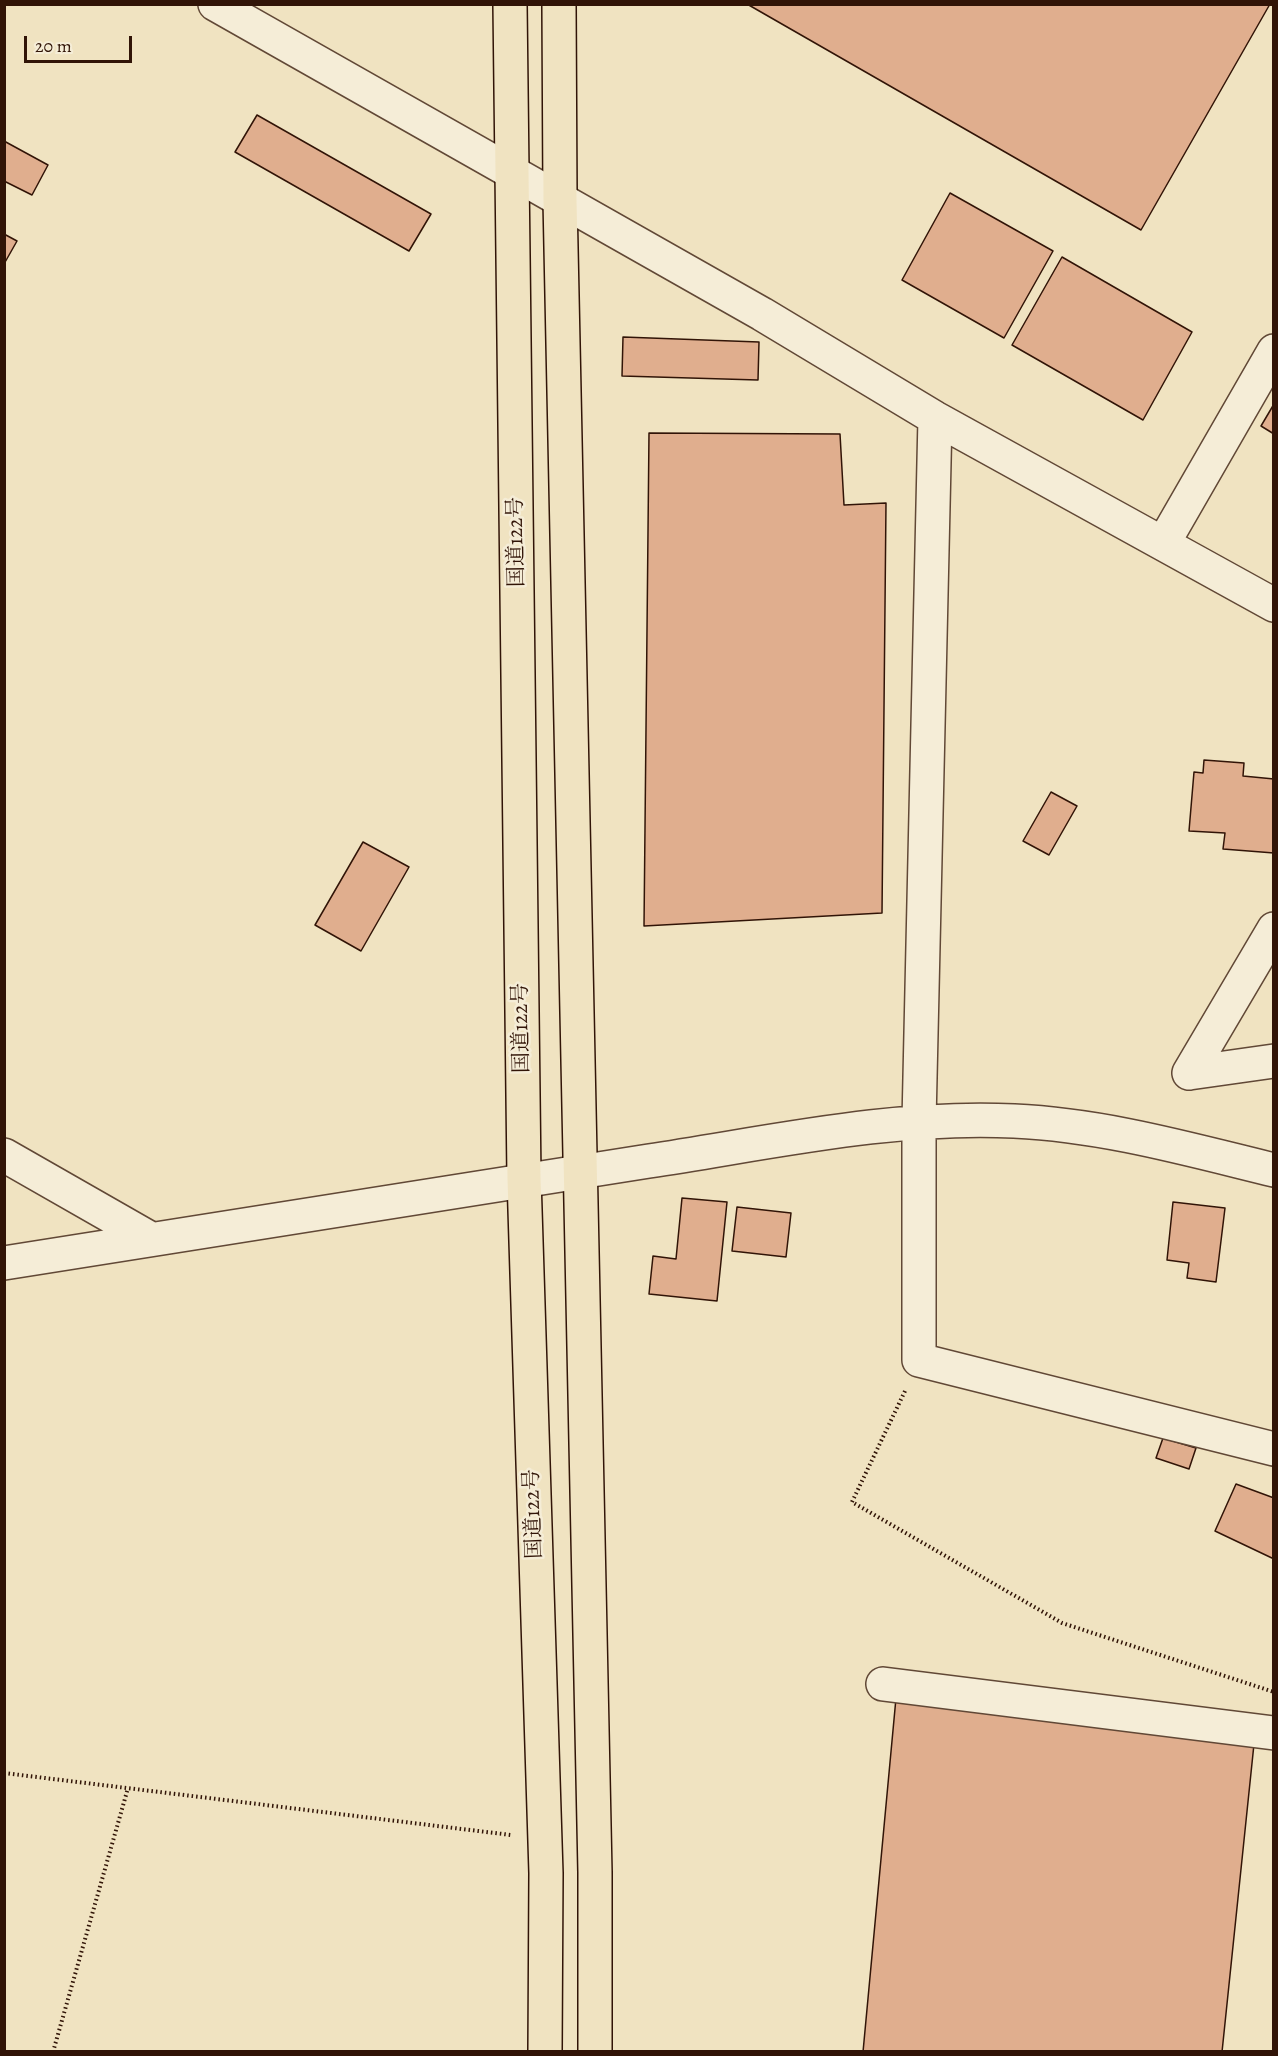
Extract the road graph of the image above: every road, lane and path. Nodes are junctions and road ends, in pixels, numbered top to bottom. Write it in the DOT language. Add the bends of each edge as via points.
graph roads {
  1 [pos="215,4"];
  2 [pos="510,4"];
  3 [pos="559,4"];
  4 [pos="513,174"];
  5 [pos="560,200"];
  6 [pos="1274,351"];
  7 [pos="935,417"];
  8 [pos="1164,542"];
  9 [pos="1274,605"];
  10 [pos="1274,928"];
  11 [pos="1274,1061"];
  12 [pos="919,1121"];
  13 [pos="4,1155"];
  14 [pos="1274,1170"];
  15 [pos="580,1171"];
  16 [pos="524,1178"];
  17 [pos="151,1239"];
  18 [pos="4,1263"];
  19 [pos="919,1360"];
  20 [pos="1274,1449"];
  21 [pos="883,1684"];
  22 [pos="1274,1692"];
  23 [pos="1274,1733"];
  24 [pos="4,1773"];
  25 [pos="128,1788"];
  26 [pos="544,1839"];
  27 [pos="53,2052"];
  28 [pos="545,2052"];
  29 [pos="594,2052"];
  1 -- 4 [label="street"];
  2 -- 4 [label="highway, 国道122号"];
  3 -- 5 [label="highway"];
  4 -- 5 [label="street"];
  4 -- 16 [label="highway, 国道122号"];
  5 -- 7 [label="street"];
  5 -- 15 [label="highway"];
  6 -- 8 [label="street"];
  7 -- 8 [label="street"];
  7 -- 12 [label="street"];
  8 -- 9 [label="street"];
  10 -- 11 [label="street" via="1189,1073"];
  12 -- 14 [label="street" via="1013,1120 1052,1124 1141,1137"];
  12 -- 15 [label="street"];
  12 -- 19 [label="street"];
  13 -- 17 [label="street"];
  15 -- 16 [label="street"];
  15 -- 29 [label="highway" via="595,1862"];
  16 -- 17 [label="street"];
  16 -- 26 [label="highway, 国道122号"];
  17 -- 18 [label="street"];
  19 -- 20 [label="street"];
  19 -- 22 [label="path" via="852,1502 1062,1623"];
  21 -- 23 [label="street"];
  24 -- 25 [label="path"];
  25 -- 26 [label="path"];
  25 -- 27 [label="path"];
  26 -- 28 [label="highway, 国道122号"];
}
